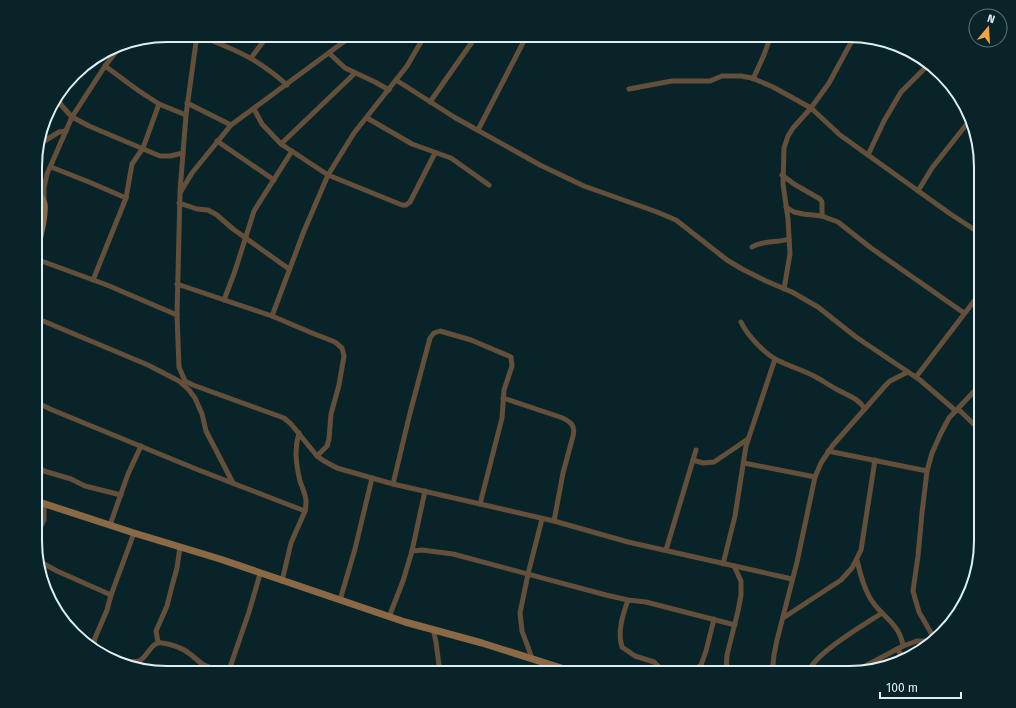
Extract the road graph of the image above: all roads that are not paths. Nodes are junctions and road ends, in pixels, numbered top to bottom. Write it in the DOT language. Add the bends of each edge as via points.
graph roads {
  1 [pos="196,42"];
  2 [pos="213,42"];
  3 [pos="263,42"];
  4 [pos="344,42"];
  5 [pos="421,42"];
  6 [pos="472,42"];
  7 [pos="523,42"];
  8 [pos="769,42"];
  9 [pos="851,42"];
  10 [pos="329,53"];
  11 [pos="112,55"];
  12 [pos="250,58"];
  13 [pos="105,66"];
  14 [pos="925,68"];
  15 [pos="355,73"];
  16 [pos="752,79"];
  17 [pos="396,80"];
  18 [pos="287,85"];
  19 [pos="629,89"];
  20 [pos="389,90"];
  21 [pos="430,102"];
  22 [pos="60,103"];
  23 [pos="187,103"];
  24 [pos="160,104"];
  25 [pos="812,108"];
  26 [pos="254,110"];
  27 [pos="186,116"];
  28 [pos="72,117"];
  29 [pos="366,118"];
  30 [pos="231,125"];
  31 [pos="966,125"];
  32 [pos="478,130"];
  33 [pos="66,131"];
  34 [pos="44,141"];
  35 [pos="217,141"];
  36 [pos="281,144"];
  37 [pos="143,148"];
  38 [pos="292,151"];
  39 [pos="183,153"];
  40 [pos="435,153"];
  41 [pos="868,155"];
  42 [pos="51,167"];
  43 [pos="328,175"];
  44 [pos="782,176"];
  45 [pos="274,180"];
  46 [pos="489,185"];
  47 [pos="918,191"];
  48 [pos="180,193"];
  49 [pos="42,197"];
  50 [pos="126,198"];
  51 [pos="179,203"];
  52 [pos="44,205"];
  53 [pos="786,207"];
  54 [pos="822,216"];
  55 [pos="42,222"];
  56 [pos="974,229"];
  57 [pos="245,238"];
  58 [pos="789,238"];
  59 [pos="752,247"];
  60 [pos="42,261"];
  61 [pos="289,269"];
  62 [pos="93,280"];
  63 [pos="177,284"];
  64 [pos="784,289"];
  65 [pos="224,300"];
  66 [pos="974,301"];
  67 [pos="964,313"];
  68 [pos="177,315"];
  69 [pos="272,316"];
  70 [pos="42,321"];
  71 [pos="741,322"];
  72 [pos="775,359"];
  73 [pos="908,372"];
  74 [pos="916,377"];
  75 [pos="974,392"];
  76 [pos="503,398"];
  77 [pos="42,405"];
  78 [pos="865,409"];
  79 [pos="957,410"];
  80 [pos="974,425"];
  81 [pos="298,433"];
  82 [pos="748,439"];
  83 [pos="141,446"];
  84 [pos="696,450"];
  85 [pos="828,451"];
  86 [pos="317,456"];
  87 [pos="693,460"];
  88 [pos="876,460"];
  89 [pos="744,463"];
  90 [pos="42,470"];
  91 [pos="927,471"];
  92 [pos="816,477"];
  93 [pos="372,478"];
  94 [pos="233,483"];
  95 [pos="393,484"];
  96 [pos="425,491"];
  97 [pos="121,495"];
  98 [pos="44,503"];
  99 [pos="480,504"];
  100 [pos="305,512"];
  101 [pos="542,519"];
  102 [pos="554,522"];
  103 [pos="42,524"];
  104 [pos="110,525"];
  105 [pos="134,533"];
  106 [pos="180,547"];
  107 [pos="666,550"];
  108 [pos="412,551"];
  109 [pos="857,560"];
  110 [pos="44,564"];
  111 [pos="723,564"];
  112 [pos="734,566"];
  113 [pos="260,574"];
  114 [pos="528,574"];
  115 [pos="792,579"];
  116 [pos="282,581"];
  117 [pos="111,595"];
  118 [pos="340,600"];
  119 [pos="628,600"];
  120 [pos="882,613"];
  121 [pos="389,617"];
  122 [pos="783,618"];
  123 [pos="714,619"];
  124 [pos="735,625"];
  125 [pos="433,629"];
  126 [pos="932,634"];
  127 [pos="924,641"];
  128 [pos="158,642"];
  129 [pos="94,643"];
  130 [pos="903,646"];
  131 [pos="897,649"];
  132 [pos="901,654"];
  133 [pos="532,658"];
  134 [pos="133,661"];
  135 [pos="866,665"];
  136 [pos="205,666"];
  137 [pos="230,666"];
  138 [pos="439,666"];
  139 [pos="547,666"];
  140 [pos="658,666"];
  141 [pos="700,666"];
  142 [pos="727,666"];
  143 [pos="773,666"];
  144 [pos="810,666"];
  1 -- 23 [label="street"];
  2 -- 12 [label="street"];
  3 -- 12 [label="street"];
  4 -- 10 [label="street"];
  5 -- 17 [label="street"];
  6 -- 21 [label="street"];
  7 -- 32 [label="street"];
  8 -- 16 [label="street"];
  9 -- 25 [label="street"];
  10 -- 15 [label="street" via="345,68"];
  10 -- 18 [label="street"];
  11 -- 13 [label="street"];
  12 -- 18 [label="street"];
  13 -- 24 [label="street"];
  13 -- 28 [label="street"];
  14 -- 41 [label="street" via="901,92"];
  15 -- 20 [label="street"];
  15 -- 36 [label="street"];
  16 -- 19 [label="street" via="722,76 710,81 672,81"];
  16 -- 25 [label="street"];
  17 -- 20 [label="street"];
  17 -- 21 [label="street"];
  18 -- 26 [label="street"];
  20 -- 29 [label="street"];
  21 -- 32 [label="street"];
  22 -- 28 [label="street"];
  23 -- 27 [label="street"];
  23 -- 30 [label="street"];
  24 -- 27 [label="street"];
  24 -- 37 [label="street"];
  25 -- 41 [label="street" via="840,135"];
  25 -- 44 [label="street" via="788,136 784,148"];
  26 -- 30 [label="street"];
  26 -- 36 [label="street" via="262,124"];
  27 -- 39 [label="street"];
  28 -- 33 [label="street"];
  28 -- 37 [label="street"];
  29 -- 40 [label="street" via="412,144"];
  29 -- 43 [label="street" via="354,132"];
  30 -- 35 [label="street"];
  31 -- 47 [label="street" via="932,168"];
  32 -- 64 [label="street" via="584,186 676,220 727,260"];
  33 -- 34 [label="street" via="59,132"];
  33 -- 42 [label="street"];
  35 -- 45 [label="street"];
  35 -- 48 [label="street"];
  36 -- 38 [label="street"];
  37 -- 39 [label="street" via="160,156"];
  37 -- 50 [label="street" via="132,164"];
  38 -- 43 [label="street"];
  38 -- 45 [label="street"];
  39 -- 48 [label="street"];
  40 -- 43 [label="street" via="410,202 406,205"];
  40 -- 46 [label="street" via="451,158"];
  41 -- 47 [label="street"];
  42 -- 50 [label="street"];
  42 -- 52 [label="street" via="44,188"];
  43 -- 61 [label="street"];
  44 -- 53 [label="street"];
  44 -- 54 [label="street" via="820,199"];
  45 -- 57 [label="street" via="254,211"];
  47 -- 56 [label="street"];
  48 -- 51 [label="street"];
  49 -- 52 [label="street"];
  50 -- 62 [label="street"];
  51 -- 57 [label="street" via="208,210"];
  51 -- 63 [label="street"];
  52 -- 55 [label="street"];
  53 -- 54 [label="street" via="794,212"];
  53 -- 58 [label="street"];
  54 -- 67 [label="street" via="838,222"];
  57 -- 61 [label="street"];
  57 -- 65 [label="street"];
  58 -- 59 [label="street"];
  58 -- 64 [label="street" via="790,254"];
  60 -- 62 [label="street"];
  61 -- 69 [label="street"];
  62 -- 68 [label="street"];
  63 -- 65 [label="street"];
  63 -- 68 [label="street"];
  64 -- 73 [label="street" via="806,299"];
  65 -- 69 [label="street"];
  66 -- 67 [label="street"];
  67 -- 74 [label="street"];
  68 -- 81 [label="street" via="179,367 185,381 284,418"];
  69 -- 86 [label="street" via="335,342 342,348 344,356 340,385 331,414 329,439 327,446"];
  70 -- 94 [label="street" via="148,365 179,381 194,398 202,414 206,431"];
  71 -- 72 [label="street" via="751,339"];
  72 -- 78 [label="street" via="859,400"];
  72 -- 82 [label="street"];
  73 -- 74 [label="street"];
  73 -- 78 [label="street" via="890,381"];
  74 -- 79 [label="street"];
  75 -- 79 [label="street"];
  76 -- 95 [label="street" via="512,366 510,357 461,337 434,333 430,338"];
  76 -- 99 [label="street" via="502,418"];
  76 -- 102 [label="street" via="560,417 573,425 574,436 563,473"];
  77 -- 83 [label="street"];
  78 -- 85 [label="street"];
  79 -- 80 [label="street"];
  79 -- 91 [label="street" via="941,433"];
  81 -- 86 [label="street"];
  81 -- 100 [label="street" via="295,452 299,476 307,499"];
  82 -- 87 [label="street" via="714,462 703,464"];
  82 -- 89 [label="street"];
  83 -- 94 [label="street"];
  83 -- 97 [label="street"];
  84 -- 87 [label="street"];
  85 -- 88 [label="street"];
  85 -- 92 [label="street"];
  86 -- 93 [label="street" via="338,468"];
  87 -- 107 [label="street"];
  88 -- 91 [label="street"];
  88 -- 109 [label="street" via="865,532"];
  89 -- 92 [label="street"];
  89 -- 111 [label="street"];
  90 -- 97 [label="street" via="85,486"];
  91 -- 126 [label="street" via="913,591 919,612"];
  92 -- 115 [label="street"];
  93 -- 95 [label="street"];
  93 -- 118 [label="street"];
  94 -- 100 [label="street"];
  95 -- 96 [label="street"];
  96 -- 99 [label="street"];
  96 -- 108 [label="street"];
  97 -- 104 [label="street"];
  98 -- 103 [label="street"];
  98 -- 104 [label="street"];
  99 -- 101 [label="street"];
  100 -- 116 [label="street" via="291,543"];
  101 -- 102 [label="street"];
  101 -- 114 [label="street"];
  102 -- 107 [label="street"];
  104 -- 105 [label="street"];
  105 -- 106 [label="street"];
  105 -- 117 [label="street"];
  106 -- 113 [label="street"];
  106 -- 128 [label="street" via="172,586 156,632"];
  107 -- 111 [label="street"];
  108 -- 114 [label="street" via="453,554"];
  108 -- 121 [label="street"];
  109 -- 120 [label="street" via="870,599"];
  109 -- 122 [label="street" via="841,580"];
  110 -- 117 [label="street"];
  111 -- 112 [label="street"];
  112 -- 115 [label="street"];
  112 -- 124 [label="street" via="742,587"];
  113 -- 116 [label="street"];
  113 -- 137 [label="street"];
  114 -- 119 [label="street"];
  114 -- 133 [label="street" via="520,622"];
  115 -- 122 [label="street"];
  116 -- 118 [label="street"];
  117 -- 129 [label="street"];
  118 -- 121 [label="street"];
  119 -- 123 [label="street"];
  119 -- 140 [label="street" via="623,612 620,635 622,646 635,656 654,662"];
  120 -- 130 [label="street" via="899,632"];
  120 -- 144 [label="street" via="833,645"];
  121 -- 125 [label="street"];
  122 -- 143 [label="street"];
  123 -- 124 [label="street"];
  123 -- 141 [label="street"];
  124 -- 142 [label="street"];
  125 -- 133 [label="street"];
  125 -- 138 [label="street"];
  127 -- 130 [label="street"];
  128 -- 134 [label="street" via="144,658"];
  128 -- 136 [label="street" via="183,649"];
  130 -- 131 [label="street"];
  131 -- 132 [label="street"];
  131 -- 135 [label="street"];
  133 -- 139 [label="street"];
}
